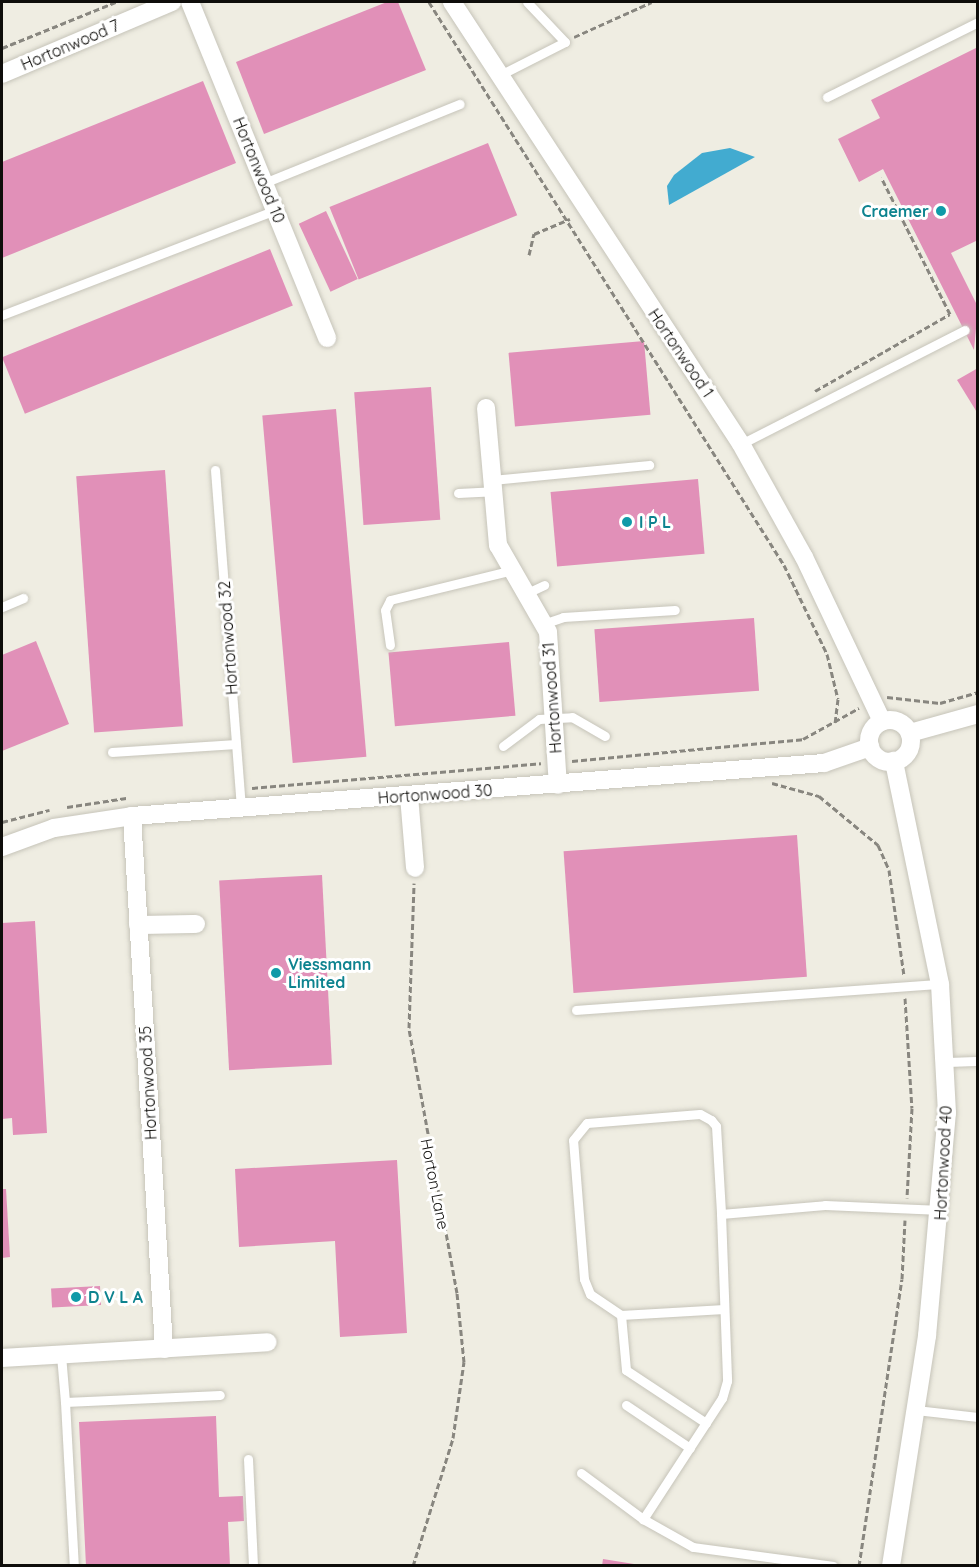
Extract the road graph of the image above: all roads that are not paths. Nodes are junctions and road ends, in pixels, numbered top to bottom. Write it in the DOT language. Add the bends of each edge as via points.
graph roads {
  1 [pos="172,2"];
  2 [pos="190,2"];
  3 [pos="452,2"];
  4 [pos="527,2"];
  5 [pos="978,22"];
  6 [pos="2,74"];
  7 [pos="498,76"];
  8 [pos="827,97"];
  9 [pos="460,104"];
  10 [pos="264,183"];
  11 [pos="276,210"];
  12 [pos="2,315"];
  13 [pos="965,330"];
  14 [pos="327,338"];
  15 [pos="486,408"];
  16 [pos="741,444"];
  17 [pos="649,465"];
  18 [pos="215,471"];
  19 [pos="493,485"];
  20 [pos="458,493"];
  21 [pos="513,570"];
  22 [pos="544,585"];
  23 [pos="527,593"];
  24 [pos="23,598"];
  25 [pos="2,607"];
  26 [pos="675,610"];
  27 [pos="543,624"];
  28 [pos="390,645"];
  29 [pos="978,714"];
  30 [pos="551,719"];
  31 [pos="882,721"];
  32 [pos="910,734"];
  33 [pos="605,736"];
  34 [pos="236,744"];
  35 [pos="504,746"];
  36 [pos="870,747"];
  37 [pos="112,752"];
  38 [pos="894,761"];
  39 [pos="558,785"];
  40 [pos="409,796"];
  41 [pos="241,806"];
  42 [pos="132,816"];
  43 [pos="2,847"];
  44 [pos="415,868"];
  45 [pos="196,924"];
  46 [pos="138,925"];
  47 [pos="940,984"];
  48 [pos="576,1010"];
  49 [pos="978,1061"];
  50 [pos="945,1062"];
  51 [pos="941,1210"];
  52 [pos="721,1214"];
  53 [pos="724,1309"];
  54 [pos="621,1315"];
  55 [pos="268,1342"];
  56 [pos="164,1349"];
  57 [pos="61,1355"];
  58 [pos="2,1358"];
  59 [pos="220,1395"];
  60 [pos="65,1402"];
  61 [pos="626,1405"];
  62 [pos="916,1410"];
  63 [pos="978,1417"];
  64 [pos="706,1423"];
  65 [pos="690,1448"];
  66 [pos="248,1459"];
  67 [pos="580,1473"];
  68 [pos="643,1519"];
  69 [pos="74,1566"];
  70 [pos="253,1566"];
  71 [pos="833,1566"];
  72 [pos="891,1566"];
  1 -- 6 [label="street, Hortonwood 7"];
  2 -- 10 [label="street, Hortonwood 10"];
  3 -- 7 [label="street, Hortonwood 1"];
  4 -- 7 [label="lane" via="565,42"];
  5 -- 8 [label="lane"];
  7 -- 16 [label="street, Hortonwood 1"];
  9 -- 10 [label="lane"];
  10 -- 11 [label="street, Hortonwood 10"];
  11 -- 12 [label="lane"];
  11 -- 14 [label="street, Hortonwood 10"];
  13 -- 16 [label="lane"];
  15 -- 19 [label="street, Hortonwood 31"];
  16 -- 31 [label="street, Hortonwood 1" via="804,557"];
  17 -- 19 [label="lane"];
  18 -- 34 [label="lane, Hortonwood 32"];
  19 -- 20 [label="lane"];
  19 -- 21 [label="street, Hortonwood 31" via="498,545"];
  21 -- 23 [label="street, Hortonwood 31"];
  21 -- 28 [label="lane" via="390,600 385,610"];
  22 -- 23 [label="lane"];
  23 -- 27 [label="street, Hortonwood 31"];
  24 -- 25 [label="lane"];
  26 -- 27 [label="lane" via="563,617"];
  27 -- 30 [label="street, Hortonwood 31"];
  29 -- 32 [label="street"];
  30 -- 33 [label="lane" via="572,717"];
  30 -- 35 [label="lane" via="533,722 520,738"];
  30 -- 39 [label="street, Hortonwood 31"];
  31 -- 32 [label="street" via="895,720"];
  31 -- 36 [label="street" via="870,735"];
  32 -- 38 [label="street" via="910,748"];
  34 -- 37 [label="lane"];
  34 -- 41 [label="lane, Hortonwood 32"];
  36 -- 38 [label="street" via="877,757"];
  36 -- 39 [label="street, Hortonwood 30" via="824,763"];
  38 -- 47 [label="street, Hortonwood 40"];
  39 -- 40 [label="street, Hortonwood 30"];
  40 -- 41 [label="street, Hortonwood 30"];
  40 -- 44 [label="street"];
  41 -- 42 [label="street, Hortonwood 30"];
  42 -- 43 [label="street, Hortonwood 30" via="54,828"];
  42 -- 46 [label="street, Hortonwood 35"];
  45 -- 46 [label="street"];
  46 -- 56 [label="street, Hortonwood 35"];
  47 -- 48 [label="lane"];
  47 -- 50 [label="street, Hortonwood 40"];
  49 -- 50 [label="lane"];
  50 -- 51 [label="street, Hortonwood 40"];
  51 -- 52 [label="lane" via="825,1205"];
  51 -- 62 [label="street, Hortonwood 40"];
  52 -- 53 [label="lane"];
  52 -- 54 [label="lane" via="716,1126 711,1120 700,1114 587,1123 576,1129 585,1287"];
  53 -- 54 [label="lane"];
  53 -- 64 [label="lane" via="727,1381"];
  54 -- 64 [label="lane" via="626,1370"];
  55 -- 56 [label="street"];
  56 -- 57 [label="street"];
  57 -- 58 [label="street"];
  57 -- 60 [label="lane"];
  59 -- 60 [label="lane"];
  60 -- 69 [label="lane"];
  61 -- 65 [label="lane"];
  62 -- 63 [label="lane"];
  62 -- 72 [label="street, Hortonwood 40"];
  64 -- 65 [label="lane"];
  65 -- 68 [label="lane"];
  66 -- 70 [label="lane"];
  67 -- 68 [label="lane"];
  68 -- 71 [label="lane" via="693,1547"];
}
